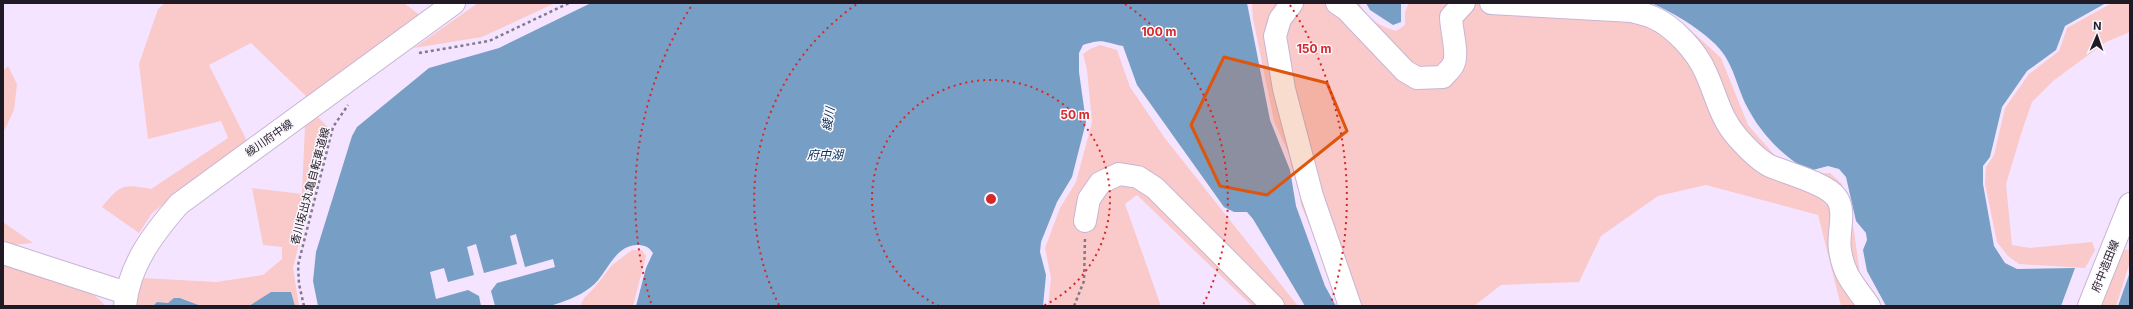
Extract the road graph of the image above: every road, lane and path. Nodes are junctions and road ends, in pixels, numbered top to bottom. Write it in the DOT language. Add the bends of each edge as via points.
graph roads {
  1 [pos="454,3"];
  2 [pos="569,3"];
  3 [pos="1292,3"];
  4 [pos="1337,3"];
  5 [pos="1464,3"];
  6 [pos="1491,3"];
  7 [pos="412,57"];
  8 [pos="350,101"];
  9 [pos="2130,204"];
  10 [pos="1085,221"];
  11 [pos="3,253"];
  12 [pos="125,300"];
  13 [pos="304,306"];
  14 [pos="1074,306"];
  15 [pos="1273,306"];
  16 [pos="1350,306"];
  17 [pos="1869,306"];
  18 [pos="2089,306"];
  1 -- 12 [label="street, 綾川府中線" via="179,204 147,242 134,268"];
  2 -- 7 [label="path" via="489,41 419,53"];
  3 -- 16 [label="street" via="1280,19 1275,36 1284,90 1312,196"];
  4 -- 5 [label="street" via="1346,9 1405,70 1417,78 1443,77 1454,64 1455,46 1451,17"];
  6 -- 17 [label="street" via="1632,11 1653,17 1674,32 1693,52 1706,72 1723,118 1739,138 1768,165 1821,186 1836,197 1841,213 1840,249 1845,272"];
  8 -- 13 [label="path, 香川坂出丸亀自転車道線" via="333,127 298,266"];
  9 -- 18 [label="street, 府中造田線"];
  10 -- 14 [label="path" via="1084,281"];
  10 -- 15 [label="street" via="1089,199 1100,183 1119,174 1138,177 1155,188"];
  11 -- 12 [label="street"];
}
